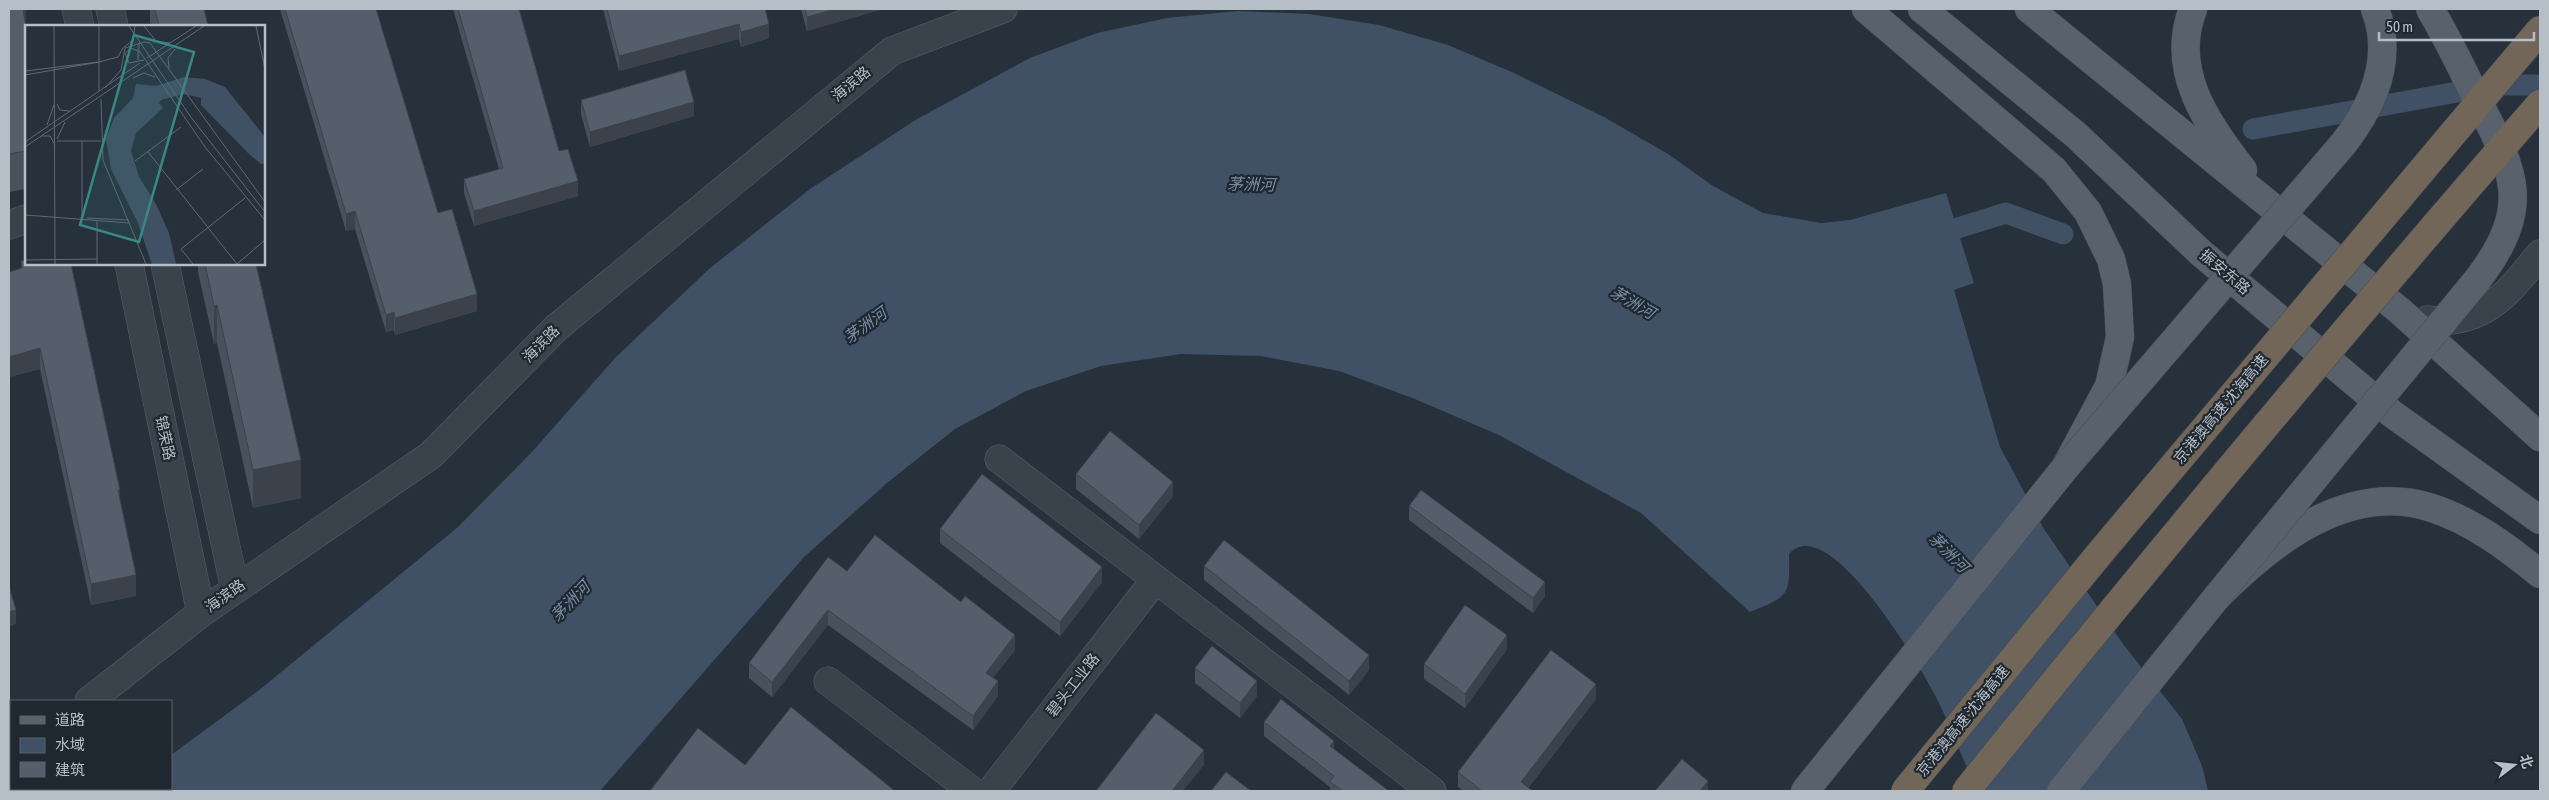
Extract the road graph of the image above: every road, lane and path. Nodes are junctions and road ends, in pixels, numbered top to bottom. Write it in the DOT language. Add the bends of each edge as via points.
graph roads {
  1 [pos="76,9"];
  2 [pos="110,9"];
  3 [pos="1004,9"];
  4 [pos="1866,9"];
  5 [pos="1922,9"];
  6 [pos="2029,9"];
  7 [pos="2375,9"];
  8 [pos="2430,9"];
  9 [pos="2192,10"];
  10 [pos="80,25"];
  11 [pos="114,25"];
  12 [pos="2540,30"];
  13 [pos="2540,104"];
  14 [pos="2272,207"];
  15 [pos="25,220"];
  16 [pos="9,225"];
  17 [pos="2540,254"];
  18 [pos="129,265"];
  19 [pos="165,265"];
  20 [pos="2400,311"];
  21 [pos="2540,437"];
  22 [pos="999,459"];
  23 [pos="2065,468"];
  24 [pos="2540,520"];
  25 [pos="2540,574"];
  26 [pos="1155,580"];
  27 [pos="235,589"];
  28 [pos="2216,598"];
  29 [pos="201,613"];
  30 [pos="828,681"];
  31 [pos="90,700"];
  32 [pos="972,791"];
  33 [pos="991,791"];
  34 [pos="1432,791"];
  35 [pos="1806,791"];
  36 [pos="1905,791"];
  37 [pos="1966,791"];
  38 [pos="2061,791"];
  1 -- 10 [label="street"];
  2 -- 11 [label="street"];
  3 -- 27 [label="street, 海滨路" via="892,50 556,328 430,455"];
  4 -- 23 [label="main road, bridge" via="2054,170 2088,212 2104,242 2117,284 2120,311 2116,361 2109,386"];
  5 -- 24 [label="main road, 振安东路" via="2076,135 2202,253 2391,413"];
  6 -- 14 [label="main road"];
  7 -- 23 [label="main road, bridge" via="2384,46 2383,62 2373,95 2355,128"];
  8 -- 28 [label="main road, bridge" via="2508,163 2513,195 2507,229 2490,263"];
  9 -- 14 [label="main road" via="2186,32 2186,52 2195,97 2217,136"];
  12 -- 36 [label="highway, 京港澳高速 沈海高速, bridge" via="2093,560"];
  13 -- 37 [label="highway, bridge" via="2396,269"];
  14 -- 20 [label="main road"];
  15 -- 16 [label="street"];
  17 -- 20 [label="street" via="2497,303 2472,315 2440,322"];
  18 -- 29 [label="street, 锦荣路"];
  19 -- 27 [label="street"];
  20 -- 21 [label="main road"];
  22 -- 26 [label="street"];
  23 -- 35 [label="main road"];
  25 -- 28 [label="main road, bridge" via="2518,555 2456,518 2414,504 2381,502 2331,514 2302,527 2244,569"];
  26 -- 33 [label="street, 碧头工业路"];
  26 -- 34 [label="street"];
  27 -- 29 [label="street, 海滨路"];
  28 -- 38 [label="main road"];
  29 -- 31 [label="street, 海滨路"];
  30 -- 32 [label="street"];
}
